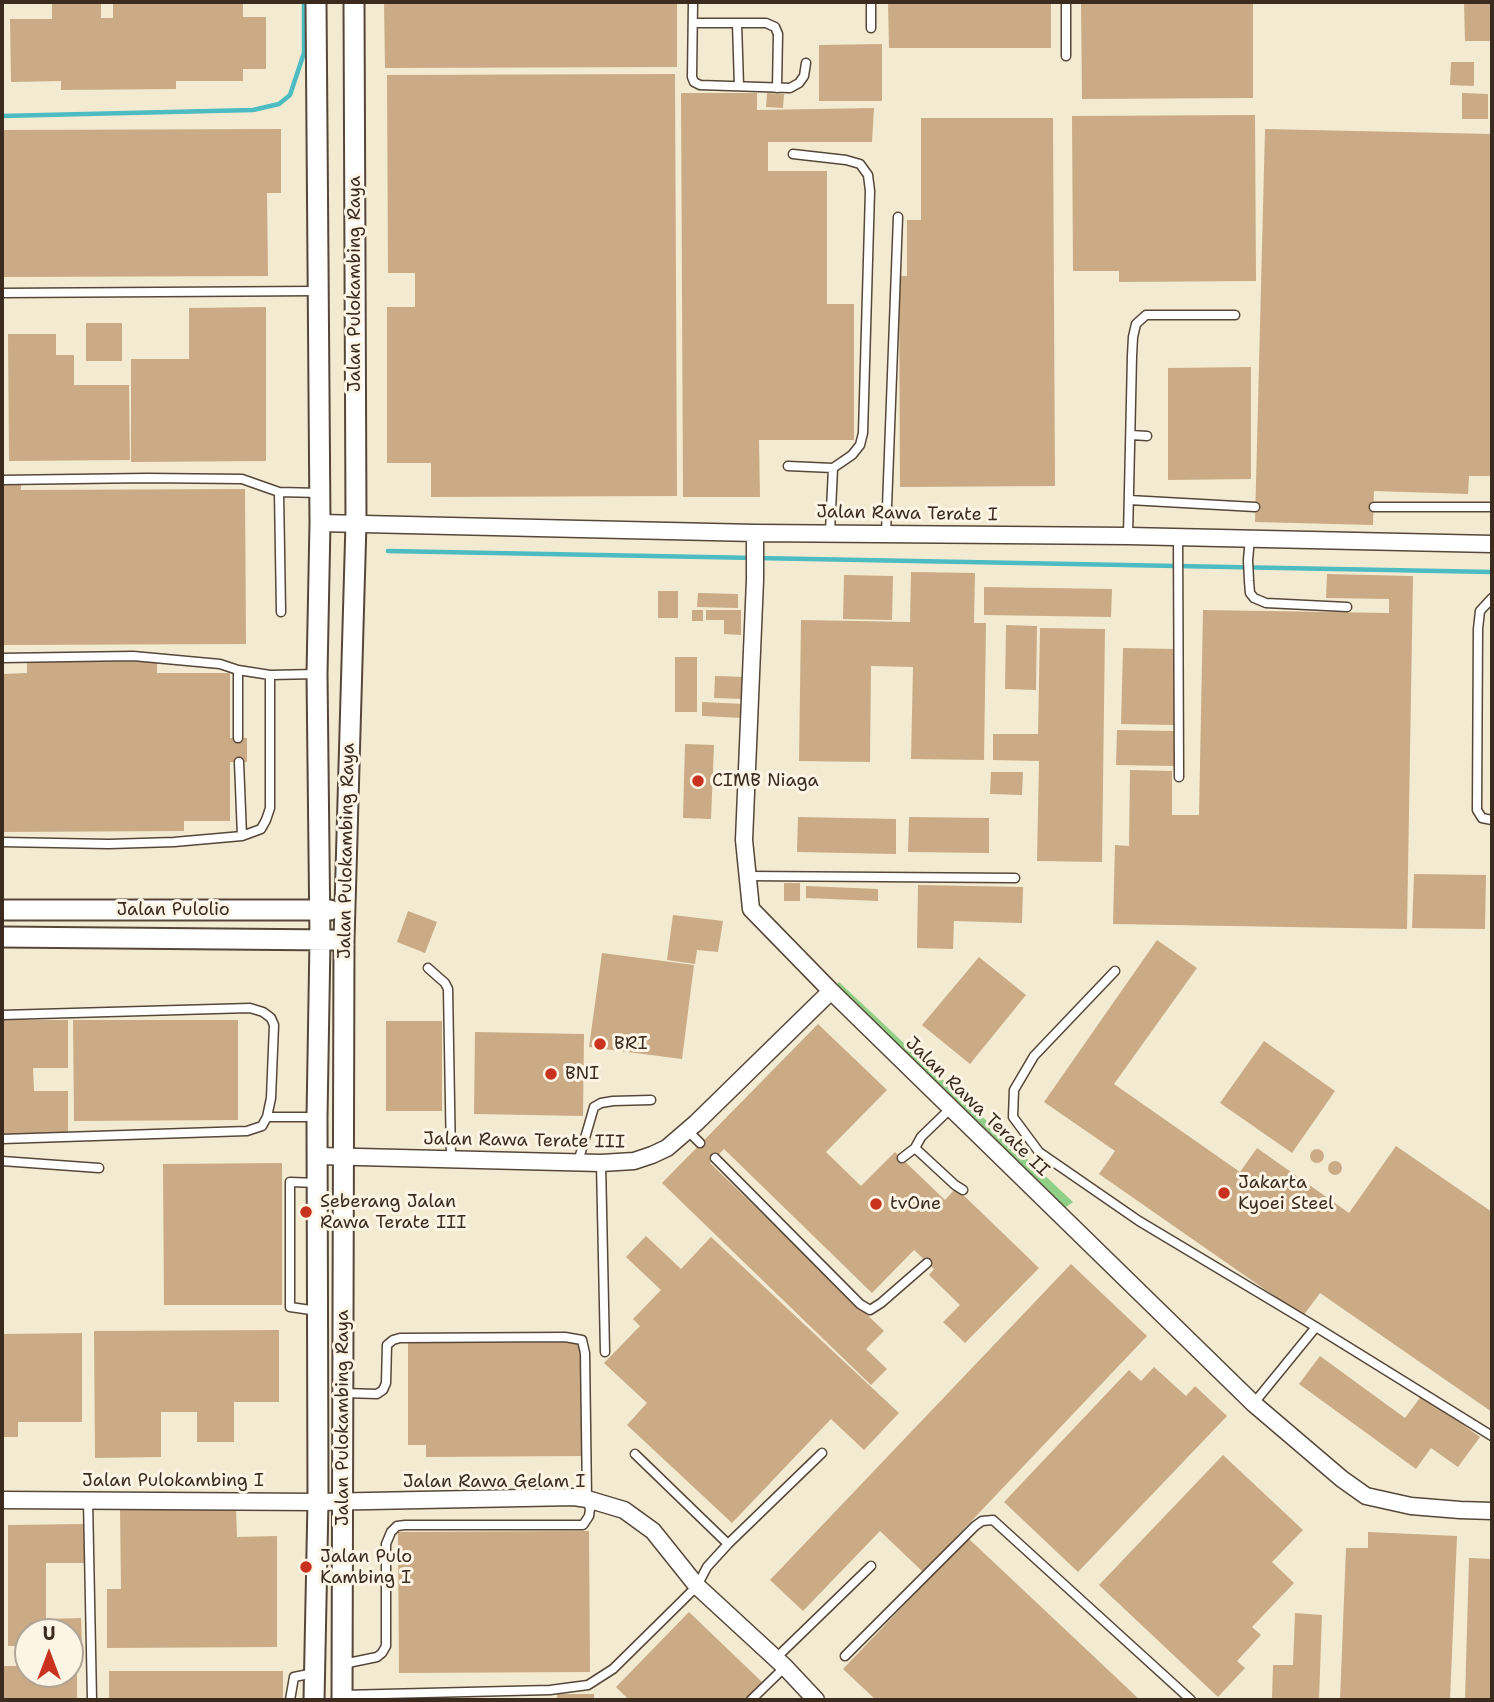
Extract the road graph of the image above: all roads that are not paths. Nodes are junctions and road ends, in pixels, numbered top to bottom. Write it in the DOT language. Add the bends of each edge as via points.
graph roads {
  1 [pos="316,2"];
  2 [pos="354,2"];
  3 [pos="693,2"];
  4 [pos="871,2"];
  5 [pos="1066,2"];
  6 [pos="693,23"];
  7 [pos="737,23"];
  8 [pos="871,28"];
  9 [pos="1066,56"];
  10 [pos="806,63"];
  11 [pos="738,86"];
  12 [pos="777,88"];
  13 [pos="793,154"];
  14 [pos="898,217"];
  15 [pos="318,290"];
  16 [pos="2,293"];
  17 [pos="1236,316"];
  18 [pos="1131,435"];
  19 [pos="1147,436"];
  20 [pos="788,466"];
  21 [pos="833,468"];
  22 [pos="2,480"];
  23 [pos="279,492"];
  24 [pos="320,493"];
  25 [pos="1129,500"];
  26 [pos="1255,507"];
  27 [pos="1374,507"];
  28 [pos="1492,508"];
  29 [pos="320,523"];
  30 [pos="356,523"];
  31 [pos="830,532"];
  32 [pos="886,533"];
  33 [pos="1128,536"];
  34 [pos="1178,537"];
  35 [pos="1250,538"];
  36 [pos="755,540"];
  37 [pos="1492,544"];
  38 [pos="1492,598"];
  39 [pos="1347,607"];
  40 [pos="281,611"];
  41 [pos="2,658"];
  42 [pos="238,670"];
  43 [pos="317,674"];
  44 [pos="270,675"];
  45 [pos="239,738"];
  46 [pos="239,762"];
  47 [pos="1179,777"];
  48 [pos="1492,820"];
  49 [pos="242,836"];
  50 [pos="2,842"];
  51 [pos="747,876"];
  52 [pos="1015,878"];
  53 [pos="2,910"];
  54 [pos="320,910"];
  55 [pos="345,910"];
  56 [pos="2,937"];
  57 [pos="320,940"];
  58 [pos="344,940"];
  59 [pos="428,968"];
  60 [pos="1115,971"];
  61 [pos="831,991"];
  62 [pos="2,1015"];
  63 [pos="651,1100"];
  64 [pos="951,1108"];
  65 [pos="267,1117"];
  66 [pos="317,1118"];
  67 [pos="687,1130"];
  68 [pos="2,1139"];
  69 [pos="700,1143"];
  70 [pos="915,1148"];
  71 [pos="318,1156"];
  72 [pos="344,1156"];
  73 [pos="715,1158"];
  74 [pos="902,1158"];
  75 [pos="451,1159"];
  76 [pos="2,1161"];
  77 [pos="578,1162"];
  78 [pos="601,1163"];
  79 [pos="99,1168"];
  80 [pos="318,1183"];
  81 [pos="963,1190"];
  82 [pos="927,1263"];
  83 [pos="318,1311"];
  84 [pos="1316,1327"];
  85 [pos="605,1352"];
  86 [pos="343,1393"];
  87 [pos="1254,1404"];
  88 [pos="1492,1436"];
  89 [pos="822,1453"];
  90 [pos="635,1454"];
  91 [pos="587,1499"];
  92 [pos="2,1500"];
  93 [pos="88,1500"];
  94 [pos="317,1502"];
  95 [pos="344,1502"];
  96 [pos="1492,1511"];
  97 [pos="728,1545"];
  98 [pos="871,1566"];
  99 [pos="696,1586"];
  100 [pos="845,1656"];
  101 [pos="780,1663"];
  102 [pos="343,1664"];
  103 [pos="314,1672"];
  104 [pos="342,1697"];
  105 [pos="92,1700"];
  106 [pos="290,1700"];
  107 [pos="314,1700"];
  108 [pos="751,1700"];
  109 [pos="816,1700"];
  110 [pos="1191,1700"];
  1 -- 15 [label="street, Jalan Pulokambing Raya"];
  2 -- 30 [label="street, Jalan Pulokambing Raya"];
  3 -- 6 [label="lane"];
  4 -- 8 [label="lane"];
  5 -- 9 [label="lane"];
  6 -- 7 [label="lane"];
  6 -- 11 [label="lane" via="694,82"];
  7 -- 11 [label="lane"];
  7 -- 12 [label="lane" via="775,27"];
  10 -- 12 [label="lane" via="799,83 790,89"];
  11 -- 12 [label="lane"];
  13 -- 21 [label="lane" via="846,160 860,164 868,175 863,433 852,455"];
  14 -- 32 [label="lane"];
  15 -- 16 [label="lane"];
  15 -- 24 [label="street, Jalan Pulokambing Raya"];
  17 -- 18 [label="lane" via="1146,316 1136,324"];
  18 -- 19 [label="lane"];
  18 -- 25 [label="lane"];
  20 -- 21 [label="lane"];
  21 -- 31 [label="lane"];
  22 -- 23 [label="lane" via="242,479"];
  23 -- 24 [label="lane"];
  23 -- 40 [label="lane"];
  24 -- 29 [label="street, Jalan Pulokambing Raya"];
  25 -- 26 [label="lane"];
  25 -- 33 [label="lane"];
  27 -- 28 [label="lane"];
  29 -- 30 [label="street, Jalan Rawa Terate I"];
  29 -- 43 [label="street, Jalan Pulokambing Raya"];
  30 -- 36 [label="street, Jalan Rawa Terate I"];
  30 -- 55 [label="street, Jalan Pulokambing Raya"];
  31 -- 32 [label="street, Jalan Rawa Terate I"];
  31 -- 36 [label="street, Jalan Rawa Terate I"];
  32 -- 33 [label="street, Jalan Rawa Terate I"];
  33 -- 34 [label="street, Jalan Rawa Terate I"];
  34 -- 35 [label="street, Jalan Rawa Terate I"];
  34 -- 47 [label="lane"];
  35 -- 37 [label="street, Jalan Rawa Terate I"];
  35 -- 39 [label="lane" via="1249,581 1254,598 1266,603"];
  36 -- 51 [label="street, Jalan Rawa Terate II" via="744,840"];
  38 -- 48 [label="lane" via="1480,611 1478,629 1477,796 1477,810 1482,818"];
  41 -- 42 [label="lane" via="133,656 220,664"];
  42 -- 44 [label="lane"];
  42 -- 45 [label="lane"];
  43 -- 44 [label="lane"];
  43 -- 54 [label="street, Jalan Pulokambing Raya"];
  44 -- 49 [label="lane" via="270,808 261,829"];
  46 -- 49 [label="lane"];
  49 -- 50 [label="lane" via="109,844"];
  51 -- 52 [label="lane"];
  51 -- 61 [label="street, Jalan Rawa Terate II" via="751,909"];
  53 -- 54 [label="street, Jalan Pulolio"];
  54 -- 55 [label="street, Jalan Pulolio"];
  54 -- 57 [label="street, Jalan Pulokambing Raya"];
  55 -- 58 [label="street, Jalan Pulokambing Raya"];
  56 -- 57 [label="street, Jalan Pulolio"];
  57 -- 58 [label="street, Jalan Pulolio"];
  57 -- 66 [label="street, Jalan Pulokambing Raya"];
  58 -- 72 [label="street, Jalan Pulokambing Raya"];
  59 -- 75 [label="lane" via="448,989"];
  60 -- 84 [label="lane" via="1034,1056 1014,1090 1013,1118 1039,1152 1139,1221"];
  61 -- 64 [label="street, Jalan Rawa Terate II"];
  61 -- 67 [label="street, Jalan Rawa Terate III"];
  62 -- 65 [label="lane" via="250,1007 263,1012 274,1025"];
  63 -- 77 [label="lane" via="601,1102 594,1107"];
  64 -- 70 [label="lane"];
  64 -- 87 [label="street, Jalan Rawa Terate II"];
  65 -- 66 [label="lane"];
  65 -- 68 [label="lane" via="262,1126 247,1131"];
  66 -- 71 [label="street, Jalan Pulokambing Raya"];
  67 -- 69 [label="lane"];
  67 -- 78 [label="street, Jalan Rawa Terate III" via="652,1155"];
  70 -- 74 [label="lane"];
  70 -- 81 [label="lane"];
  71 -- 72 [label="street, Jalan Rawa Terate III"];
  71 -- 80 [label="street, Jalan Pulokambing Raya"];
  72 -- 75 [label="street, Jalan Rawa Terate III"];
  72 -- 86 [label="street, Jalan Pulokambing Raya"];
  73 -- 82 [label="lane" via="870,1310"];
  75 -- 77 [label="street, Jalan Rawa Terate III"];
  76 -- 79 [label="lane"];
  77 -- 78 [label="street, Jalan Rawa Terate III"];
  78 -- 85 [label="lane"];
  80 -- 83 [label="street, Jalan Pulokambing Raya"];
  80 -- 83 [label="lane" via="290,1182 290,1307"];
  83 -- 94 [label="street, Jalan Pulokambing Raya"];
  84 -- 87 [label="lane"];
  84 -- 88 [label="lane"];
  86 -- 91 [label="lane" via="377,1394 383,1390 387,1345 400,1338 582,1340"];
  86 -- 95 [label="street, Jalan Pulokambing Raya"];
  87 -- 96 [label="street, Jalan Rawa Terate II" via="1366,1496 1411,1506"];
  89 -- 97 [label="lane"];
  90 -- 97 [label="lane"];
  91 -- 95 [label="street, Jalan Rawa Gelam I"];
  91 -- 99 [label="street, Jalan Rawa Gelam I" via="624,1510 653,1531"];
  91 -- 102 [label="lane" via="589,1516 583,1525 397,1526 386,1545 386,1646 377,1657"];
  92 -- 93 [label="street, Jalan Pulokambing I"];
  93 -- 94 [label="street, Jalan Pulokambing I"];
  93 -- 105 [label="lane"];
  94 -- 95 [label="street, Jalan Pulokambing I"];
  94 -- 103 [label="street, Jalan Pulokambing Raya"];
  95 -- 102 [label="street, Jalan Pulokambing Raya"];
  97 -- 99 [label="lane"];
  98 -- 101 [label="lane"];
  99 -- 101 [label="street, Jalan Rawa Gelam I"];
  99 -- 104 [label="lane" via="613,1669 587,1685"];
  100 -- 110 [label="lane" via="975,1526 993,1520"];
  101 -- 108 [label="lane"];
  101 -- 109 [label="street, Jalan Rawa Gelam I"];
  102 -- 104 [label="street, Jalan Pulokambing Raya"];
  103 -- 106 [label="lane" via="294,1677"];
  103 -- 107 [label="street, Jalan Pulokambing Raya"];
}
